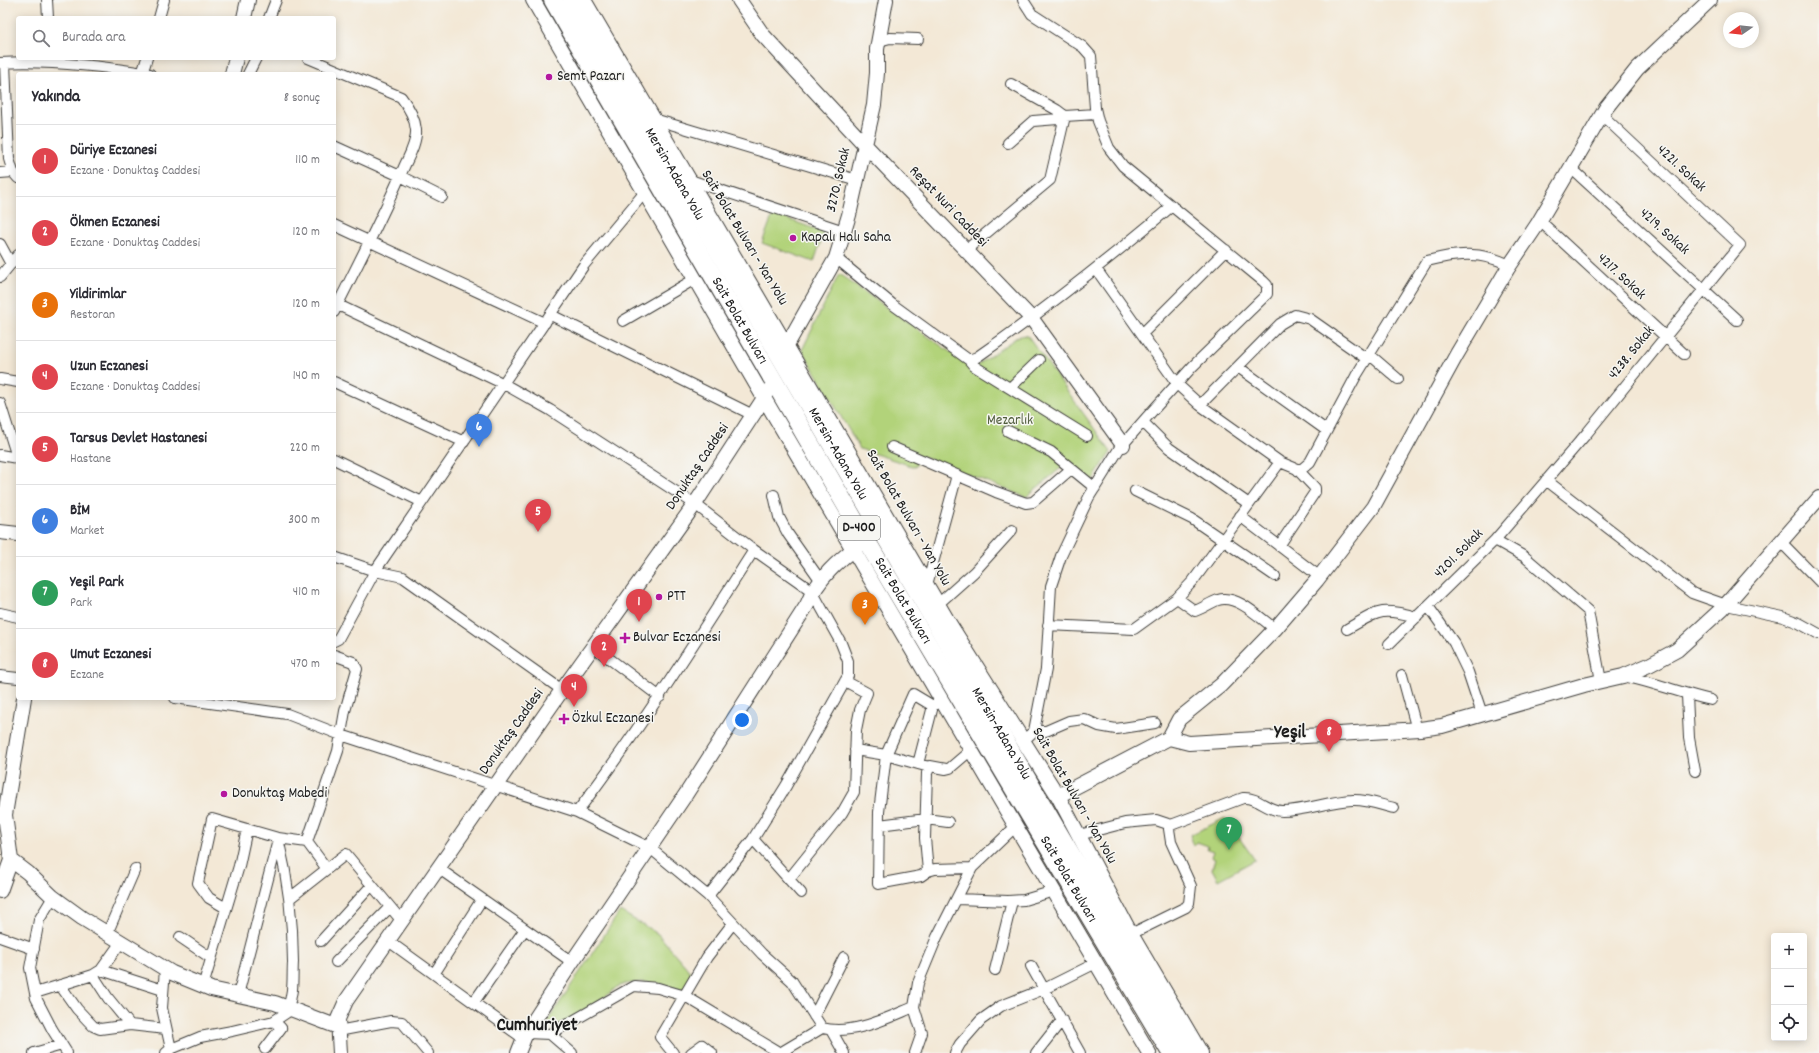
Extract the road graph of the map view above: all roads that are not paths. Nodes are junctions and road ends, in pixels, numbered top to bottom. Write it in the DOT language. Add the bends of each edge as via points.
graph roads {
  1 [pos="47,0"];
  2 [pos="164,0"];
  3 [pos="248,0"];
  4 [pos="276,0"];
  5 [pos="534,0"];
  6 [pos="553,0"];
  7 [pos="572,0"];
  8 [pos="584,0"];
  9 [pos="739,0"];
  10 [pos="886,0"];
  11 [pos="1023,0"];
  12 [pos="1710,0"];
  13 [pos="48,16"];
  14 [pos="159,16"];
  15 [pos="244,16"];
  16 [pos="270,16"];
  17 [pos="918,39"];
  18 [pos="879,41"];
  19 [pos="147,60"];
  20 [pos="236,60"];
  21 [pos="255,60"];
  22 [pos="313,60"];
  23 [pos="50,61"];
  24 [pos="2,63"];
  25 [pos="134,72"];
  26 [pos="145,72"];
  27 [pos="232,72"];
  28 [pos="249,72"];
  29 [pos="1011,84"];
  30 [pos="1096,114"];
  31 [pos="1602,114"];
  32 [pos="1064,116"];
  33 [pos="654,119"];
  34 [pos="1008,143"];
  35 [pos="865,145"];
  36 [pos="336,147"];
  37 [pos="1571,168"];
  38 [pos="0,173"];
  39 [pos="15,175"];
  40 [pos="400,176"];
  41 [pos="690,180"];
  42 [pos="857,180"];
  43 [pos="645,192"];
  44 [pos="442,197"];
  45 [pos="1172,206"];
  46 [pos="1539,220"];
  47 [pos="336,226"];
  48 [pos="844,231"];
  49 [pos="369,241"];
  50 [pos="0,244"];
  51 [pos="1740,244"];
  52 [pos="966,250"];
  53 [pos="1226,250"];
  54 [pos="16,258"];
  55 [pos="836,258"];
  56 [pos="11,264"];
  57 [pos="1510,265"];
  58 [pos="1096,269"];
  59 [pos="0,277"];
  60 [pos="695,279"];
  61 [pos="1704,289"];
  62 [pos="336,305"];
  63 [pos="336,307"];
  64 [pos="548,319"];
  65 [pos="1032,319"];
  66 [pos="1737,320"];
  67 [pos="623,321"];
  68 [pos="1142,334"];
  69 [pos="1664,337"];
  70 [pos="785,353"];
  71 [pos="1684,354"];
  72 [pos="1368,356"];
  73 [pos="969,360"];
  74 [pos="1039,360"];
  75 [pos="1238,367"];
  76 [pos="771,378"];
  77 [pos="0,379"];
  78 [pos="1398,379"];
  79 [pos="16,382"];
  80 [pos="336,383"];
  81 [pos="504,384"];
  82 [pos="1178,385"];
  83 [pos="1010,388"];
  84 [pos="764,398"];
  85 [pos="0,403"];
  86 [pos="1200,405"];
  87 [pos="754,415"];
  88 [pos="1143,422"];
  89 [pos="1326,430"];
  90 [pos="1008,431"];
  91 [pos="1087,436"];
  92 [pos="464,442"];
  93 [pos="1123,445"];
  94 [pos="892,447"];
  95 [pos="16,453"];
  96 [pos="0,455"];
  97 [pos="16,459"];
  98 [pos="336,460"];
  99 [pos="1280,462"];
  100 [pos="1071,469"];
  101 [pos="1297,469"];
  102 [pos="957,475"];
  103 [pos="1546,480"];
  104 [pos="1095,488"];
  105 [pos="1135,491"];
  106 [pos="774,495"];
  107 [pos="1819,498"];
  108 [pos="422,502"];
  109 [pos="695,504"];
  110 [pos="1249,504"];
  111 [pos="1240,516"];
  112 [pos="1012,530"];
  113 [pos="0,532"];
  114 [pos="16,534"];
  115 [pos="1223,539"];
  116 [pos="1495,540"];
  117 [pos="1781,542"];
  118 [pos="860,544"];
  119 [pos="1279,546"];
  120 [pos="754,550"];
  121 [pos="336,559"];
  122 [pos="375,571"];
  123 [pos="1275,576"];
  124 [pos="1320,577"];
  125 [pos="1819,581"];
  126 [pos="927,585"];
  127 [pos="817,586"];
  128 [pos="1177,598"];
  129 [pos="938,604"];
  130 [pos="1726,605"];
  131 [pos="1428,606"];
  132 [pos="0,613"];
  133 [pos="16,617"];
  134 [pos="1417,617"];
  135 [pos="1048,625"];
  136 [pos="1275,629"];
  137 [pos="1347,629"];
  138 [pos="1819,634"];
  139 [pos="336,640"];
  140 [pos="1389,644"];
  141 [pos="594,647"];
  142 [pos="336,656"];
  143 [pos="1402,675"];
  144 [pos="0,676"];
  145 [pos="1623,676"];
  146 [pos="16,678"];
  147 [pos="845,681"];
  148 [pos="1600,681"];
  149 [pos="562,690"];
  150 [pos="1688,695"];
  151 [pos="660,697"];
  152 [pos="24,700"];
  153 [pos="189,700"];
  154 [pos="1711,700"];
  155 [pos="938,703"];
  156 [pos="1482,714"];
  157 [pos="1155,723"];
  158 [pos="1417,730"];
  159 [pos="1034,731"];
  160 [pos="341,735"];
  161 [pos="1169,738"];
  162 [pos="1023,741"];
  163 [pos="855,750"];
  164 [pos="971,750"];
  165 [pos="886,755"];
  166 [pos="918,764"];
  167 [pos="929,767"];
  168 [pos="1695,772"];
  169 [pos="496,785"];
  170 [pos="1058,796"];
  171 [pos="1394,808"];
  172 [pos="576,812"];
  173 [pos="3,814"];
  174 [pos="926,819"];
  175 [pos="948,822"];
  176 [pos="879,825"];
  177 [pos="1171,825"];
  178 [pos="1016,826"];
  179 [pos="247,829"];
  180 [pos="1079,835"];
  181 [pos="278,838"];
  182 [pos="753,839"];
  183 [pos="307,842"];
  184 [pos="650,848"];
  185 [pos="11,860"];
  186 [pos="438,868"];
  187 [pos="972,868"];
  188 [pos="135,869"];
  189 [pos="327,869"];
  190 [pos="928,871"];
  191 [pos="789,879"];
  192 [pos="372,885"];
  193 [pos="0,891"];
  194 [pos="1054,891"];
  195 [pos="801,893"];
  196 [pos="708,896"];
  197 [pos="53,897"];
  198 [pos="290,898"];
  199 [pos="482,899"];
  200 [pos="957,899"];
  201 [pos="1012,901"];
  202 [pos="226,908"];
  203 [pos="390,908"];
  204 [pos="401,920"];
  205 [pos="733,923"];
  206 [pos="525,929"];
  207 [pos="106,934"];
  208 [pos="1131,934"];
  209 [pos="0,936"];
  210 [pos="180,937"];
  211 [pos="387,940"];
  212 [pos="121,942"];
  213 [pos="322,942"];
  214 [pos="34,949"];
  215 [pos="844,957"];
  216 [pos="212,958"];
  217 [pos="336,962"];
  218 [pos="572,962"];
  219 [pos="1096,963"];
  220 [pos="1031,966"];
  221 [pos="165,969"];
  222 [pos="996,970"];
  223 [pos="97,973"];
  224 [pos="434,974"];
  225 [pos="60,985"];
  226 [pos="203,986"];
  227 [pos="1044,989"];
  228 [pos="163,990"];
  229 [pos="35,993"];
  230 [pos="238,995"];
  231 [pos="685,996"];
  232 [pos="474,1002"];
  233 [pos="914,1007"];
  234 [pos="290,1008"];
  235 [pos="814,1016"];
  236 [pos="1062,1020"];
  237 [pos="274,1021"];
  238 [pos="130,1025"];
  239 [pos="166,1028"];
  240 [pos="338,1029"];
  241 [pos="827,1029"];
  242 [pos="550,1034"];
  243 [pos="525,1036"];
  244 [pos="65,1049"];
  245 [pos="265,1049"];
  246 [pos="168,1051"];
  247 [pos="34,1053"];
  248 [pos="340,1053"];
  249 [pos="428,1053"];
  250 [pos="518,1053"];
  251 [pos="572,1053"];
  252 [pos="673,1053"];
  253 [pos="691,1053"];
  254 [pos="712,1053"];
  255 [pos="780,1053"];
  256 [pos="844,1053"];
  257 [pos="915,1053"];
  258 [pos="955,1053"];
  259 [pos="1036,1053"];
  260 [pos="1080,1053"];
  261 [pos="1149,1053"];
  262 [pos="1171,1053"];
  263 [pos="1187,1053"];
  264 [pos="1201,1053"];
  1 -- 13 [label="street"];
  2 -- 14 [label="street"];
  3 -- 15 [label="street"];
  4 -- 16 [label="street"];
  5 -- 43 [label="street"];
  6 -- 76 [label="highway, Sait Bolat Bulvarı / D-400"];
  7 -- 70 [label="highway, Mersin-Adana Yolu / D-400"];
  8 -- 33 [label="street, Sait Bolat Bulvarı - Yan Yolu"];
  9 -- 35 [label="street, Reşat Nuri Caddesi" via="763,35"];
  10 -- 18 [label="street, 3270. Sokak"];
  11 -- 30 [label="street" via="1032,14 1083,47 1091,56"];
  12 -- 31 [label="street" via="1636,69"];
  17 -- 18 [label="street" via="890,38"];
  18 -- 35 [label="street, 3270. Sokak" via="874,105"];
  19 -- 26 [label="street"];
  20 -- 27 [label="street"];
  21 -- 28 [label="street"];
  22 -- 40 [label="street" via="401,97 408,106 416,128 416,137"];
  23 -- 24 [label="street"];
  23 -- 25 [label="street"];
  24 -- 39 [label="street" via="8,153"];
  29 -- 32 [label="street"];
  30 -- 32 [label="street"];
  30 -- 45 [label="street" via="1109,148 1123,166"];
  31 -- 37 [label="street"];
  31 -- 51 [label="street, 4221. Sokak"];
  32 -- 34 [label="street" via="1058,119 1033,121"];
  32 -- 52 [label="street" via="1050,180"];
  33 -- 41 [label="street, Sait Bolat Bulvarı - Yan Yolu"];
  33 -- 42 [label="street"];
  35 -- 42 [label="street, 3270. Sokak"];
  35 -- 52 [label="street, Reşat Nuri Caddesi"];
  36 -- 40 [label="street"];
  37 -- 46 [label="street"];
  37 -- 61 [label="street, 4219. Sokak"];
  38 -- 39 [label="street"];
  40 -- 44 [label="street"];
  40 -- 49 [label="street"];
  41 -- 48 [label="street"];
  41 -- 70 [label="street, Sait Bolat Bulvarı - Yan Yolu"];
  42 -- 48 [label="street, 3270. Sokak"];
  43 -- 60 [label="street"];
  43 -- 64 [label="street" via="584,265"];
  45 -- 53 [label="street"];
  45 -- 58 [label="street"];
  46 -- 57 [label="street"];
  46 -- 69 [label="street, 4217. Sokak"];
  47 -- 49 [label="street"];
  48 -- 55 [label="street, 3270. Sokak"];
  49 -- 62 [label="street"];
  49 -- 64 [label="street"];
  50 -- 56 [label="street"];
  51 -- 61 [label="street, 4238. Sokak"];
  52 -- 65 [label="street, Reşat Nuri Caddesi"];
  53 -- 68 [label="street"];
  53 -- 82 [label="street" via="1267,285 1267,294"];
  54 -- 56 [label="street"];
  55 -- 70 [label="street, 3270. Sokak"];
  55 -- 73 [label="street" via="892,304"];
  56 -- 59 [label="street"];
  57 -- 72 [label="street" via="1484,255 1464,254 1426,261"];
  57 -- 124 [label="street" via="1457,354 1373,507"];
  58 -- 65 [label="street"];
  58 -- 68 [label="street"];
  60 -- 67 [label="street"];
  60 -- 84 [label="street"];
  61 -- 66 [label="street, 4219. Sokak"];
  61 -- 69 [label="street, 4238. Sokak"];
  63 -- 81 [label="street"];
  64 -- 81 [label="street"];
  64 -- 87 [label="street"];
  65 -- 73 [label="street"];
  65 -- 93 [label="street, Reşat Nuri Caddesi"];
  68 -- 82 [label="street"];
  69 -- 71 [label="street, 4217. Sokak"];
  69 -- 103 [label="street, 4238. Sokak" via="1587,434"];
  70 -- 76 [label="street, 3270. Sokak"];
  70 -- 126 [label="street, Sait Bolat Bulvarı - Yan Yolu"];
  70 -- 263 [label="highway, Mersin-Adana Yolu / D-400"];
  72 -- 75 [label="street" via="1310,320 1295,315 1280,324"];
  72 -- 78 [label="street"];
  72 -- 89 [label="street"];
  73 -- 83 [label="street" via="974,366"];
  74 -- 83 [label="street"];
  75 -- 86 [label="street"];
  75 -- 89 [label="street"];
  76 -- 84 [label="street, 3270. Sokak"];
  76 -- 118 [label="highway, Sait Bolat Bulvarı / D-400"];
  77 -- 79 [label="street"];
  80 -- 92 [label="street"];
  81 -- 92 [label="street"];
  81 -- 109 [label="street" via="550,410"];
  82 -- 86 [label="street"];
  82 -- 88 [label="street"];
  83 -- 91 [label="street"];
  84 -- 87 [label="street, Donuktaş Caddesi"];
  84 -- 118 [label="street"];
  85 -- 95 [label="street"];
  86 -- 99 [label="street"];
  87 -- 109 [label="street, Donuktaş Caddesi"];
  88 -- 93 [label="street"];
  88 -- 110 [label="street" via="1170,448"];
  89 -- 101 [label="street" via="1310,462 1302,469"];
  90 -- 100 [label="street" via="1051,452"];
  92 -- 108 [label="street"];
  93 -- 104 [label="street"];
  94 -- 102 [label="street"];
  96 -- 97 [label="street"];
  98 -- 108 [label="street"];
  99 -- 101 [label="street"];
  99 -- 110 [label="street"];
  100 -- 102 [label="street" via="1033,502 996,492"];
  100 -- 104 [label="street"];
  101 -- 119 [label="street" via="1315,488 1315,492"];
  102 -- 126 [label="street"];
  103 -- 116 [label="street, 4201. Sokak"];
  103 -- 130 [label="street" via="1692,593"];
  104 -- 135 [label="street" via="1060,556 1051,586"];
  105 -- 115 [label="street" via="1192,519"];
  106 -- 127 [label="street" via="779,516"];
  107 -- 117 [label="street"];
  108 -- 122 [label="street"];
  109 -- 120 [label="street"];
  109 -- 141 [label="street, Donuktaş Caddesi"];
  110 -- 111 [label="street"];
  111 -- 115 [label="street"];
  111 -- 119 [label="street"];
  112 -- 129 [label="street" via="974,572"];
  113 -- 114 [label="street"];
  115 -- 123 [label="street"];
  115 -- 128 [label="street" via="1193,581"];
  116 -- 131 [label="street, 4201. Sokak"];
  116 -- 148 [label="street" via="1525,557 1588,612"];
  117 -- 125 [label="street"];
  117 -- 130 [label="street"];
  118 -- 127 [label="street"];
  118 -- 155 [label="street"];
  118 -- 262 [label="highway, Sait Bolat Bulvarı / D-400"];
  119 -- 124 [label="street"];
  120 -- 127 [label="street"];
  120 -- 151 [label="street"];
  121 -- 122 [label="street"];
  122 -- 139 [label="street"];
  122 -- 149 [label="street" via="403,577"];
  124 -- 136 [label="street"];
  126 -- 129 [label="street, Sait Bolat Bulvarı - Yan Yolu"];
  127 -- 147 [label="street" via="848,661 849,669"];
  127 -- 184 [label="street"];
  128 -- 135 [label="street" via="1130,630"];
  128 -- 136 [label="street" via="1195,611 1218,600 1236,600"];
  129 -- 162 [label="street, Sait Bolat Bulvarı - Yan Yolu"];
  130 -- 138 [label="street" via="1783,617"];
  130 -- 145 [label="street" via="1677,650"];
  131 -- 134 [label="street, 4201. Sokak"];
  131 -- 156 [label="street" via="1454,643 1468,672"];
  132 -- 133 [label="street"];
  134 -- 137 [label="street" via="1393,611 1379,611"];
  134 -- 140 [label="street, 4201. Sokak"];
  135 -- 159 [label="street" via="1046,669"];
  136 -- 161 [label="street" via="1221,685 1179,719"];
  141 -- 149 [label="street, Donuktaş Caddesi"];
  141 -- 151 [label="street"];
  142 -- 160 [label="street" via="354,662 357,669"];
  143 -- 158 [label="street"];
  144 -- 146 [label="street"];
  145 -- 148 [label="street"];
  145 -- 150 [label="street"];
  147 -- 163 [label="street" via="867,692 860,710"];
  147 -- 182 [label="street"];
  148 -- 156 [label="street"];
  149 -- 169 [label="street, Donuktaş Caddesi"];
  150 -- 154 [label="street"];
  150 -- 168 [label="street" via="1689,738"];
  151 -- 172 [label="street"];
  152 -- 173 [label="street"];
  153 -- 160 [label="street" via="287,714"];
  155 -- 164 [label="street"];
  155 -- 165 [label="street" via="913,694"];
  155 -- 166 [label="street"];
  156 -- 158 [label="street" via="1442,726"];
  157 -- 159 [label="street" via="1116,729 1099,726 1084,719 1046,731"];
  158 -- 161 [label="street" via="1189,743"];
  159 -- 162 [label="street"];
  160 -- 169 [label="street"];
  160 -- 183 [label="street"];
  161 -- 170 [label="street"];
  162 -- 170 [label="street, Sait Bolat Bulvarı - Yan Yolu"];
  163 -- 165 [label="street"];
  163 -- 191 [label="street" via="854,792 849,803"];
  164 -- 167 [label="street" via="950,768"];
  164 -- 178 [label="street"];
  165 -- 166 [label="street"];
  165 -- 176 [label="street"];
  166 -- 167 [label="street"];
  167 -- 174 [label="street"];
  169 -- 172 [label="street"];
  169 -- 186 [label="street, Donuktaş Caddesi"];
  170 -- 180 [label="street, Sait Bolat Bulvarı - Yan Yolu"];
  171 -- 177 [label="street" via="1353,800 1282,811 1268,808 1250,798 1243,798"];
  172 -- 184 [label="street"];
  173 -- 185 [label="street"];
  174 -- 175 [label="street"];
  174 -- 176 [label="street"];
  174 -- 190 [label="street"];
  176 -- 190 [label="street" via="878,884 921,876"];
  177 -- 180 [label="street" via="1156,820 1125,823"];
  177 -- 208 [label="street" via="1171,842 1191,886 1189,903 1186,907"];
  178 -- 187 [label="street"];
  178 -- 194 [label="street"];
  179 -- 181 [label="street"];
  179 -- 202 [label="street"];
  179 -- 202 [label="street" via="212,820 198,883 209,898"];
  180 -- 208 [label="street, Sait Bolat Bulvarı - Yan Yolu"];
  181 -- 183 [label="street"];
  181 -- 198 [label="street"];
  181 -- 230 [label="street"];
  182 -- 191 [label="street"];
  182 -- 196 [label="street"];
  183 -- 189 [label="street"];
  184 -- 196 [label="street"];
  184 -- 218 [label="street"];
  185 -- 193 [label="street"];
  185 -- 197 [label="street"];
  186 -- 199 [label="street"];
  186 -- 204 [label="street, Donuktaş Caddesi"];
  187 -- 190 [label="street"];
  187 -- 200 [label="street"];
  188 -- 207 [label="street"];
  189 -- 192 [label="street" via="346,854"];
  189 -- 198 [label="street"];
  191 -- 195 [label="street"];
  192 -- 203 [label="street"];
  192 -- 213 [label="street"];
  194 -- 201 [label="street"];
  194 -- 219 [label="street"];
  196 -- 205 [label="street"];
  197 -- 207 [label="street"];
  197 -- 214 [label="street" via="39,920"];
  198 -- 234 [label="street" via="293,992"];
  199 -- 206 [label="street"];
  199 -- 224 [label="street"];
  200 -- 201 [label="street"];
  200 -- 233 [label="street" via="918,983"];
  201 -- 222 [label="street"];
  202 -- 216 [label="street"];
  203 -- 204 [label="street"];
  203 -- 217 [label="street"];
  204 -- 211 [label="street, Donuktaş Caddesi"];
  205 -- 231 [label="street" via="707,957"];
  205 -- 235 [label="street" via="792,981"];
  206 -- 218 [label="street"];
  206 -- 232 [label="street"];
  207 -- 212 [label="street"];
  208 -- 264 [label="street, Sait Bolat Bulvarı - Yan Yolu"];
  209 -- 214 [label="street"];
  210 -- 216 [label="street"];
  211 -- 224 [label="street"];
  211 -- 240 [label="street, Donuktaş Caddesi" via="346,1001 338,1019"];
  212 -- 221 [label="street"];
  212 -- 223 [label="street"];
  214 -- 229 [label="street" via="30,968"];
  215 -- 235 [label="street"];
  216 -- 226 [label="street"];
  218 -- 243 [label="street"];
  219 -- 227 [label="street"];
  219 -- 261 [label="street"];
  220 -- 227 [label="street"];
  221 -- 226 [label="street"];
  221 -- 228 [label="street"];
  223 -- 225 [label="street"];
  223 -- 228 [label="street"];
  223 -- 238 [label="street" via="108,998"];
  224 -- 232 [label="street"];
  225 -- 229 [label="street"];
  225 -- 238 [label="street" via="93,1026 100,1029"];
  226 -- 230 [label="street"];
  227 -- 236 [label="street"];
  227 -- 258 [label="street" via="1001,1006 981,1020"];
  228 -- 239 [label="street" via="162,1008"];
  229 -- 244 [label="street" via="52,1029"];
  230 -- 234 [label="street"];
  231 -- 242 [label="street" via="658,988 634,986"];
  231 -- 252 [label="street" via="660,1037"];
  231 -- 255 [label="street"];
  232 -- 243 [label="street"];
  233 -- 241 [label="street" via="854,1028"];
  233 -- 257 [label="street" via="922,1033"];
  234 -- 237 [label="street"];
  234 -- 240 [label="street"];
  235 -- 241 [label="street"];
  236 -- 259 [label="street"];
  236 -- 260 [label="street"];
  237 -- 245 [label="street" via="281,1028"];
  237 -- 246 [label="street" via="200,1037"];
  238 -- 239 [label="street"];
  239 -- 246 [label="street"];
  240 -- 248 [label="street, Donuktaş Caddesi"];
  240 -- 249 [label="street" via="391,1021 402,1022"];
  241 -- 255 [label="street"];
  241 -- 256 [label="street"];
  242 -- 243 [label="street"];
  242 -- 251 [label="street"];
  243 -- 250 [label="street"];
  244 -- 247 [label="street"];
  253 -- 254 [label="street" via="702,1045"];
}
